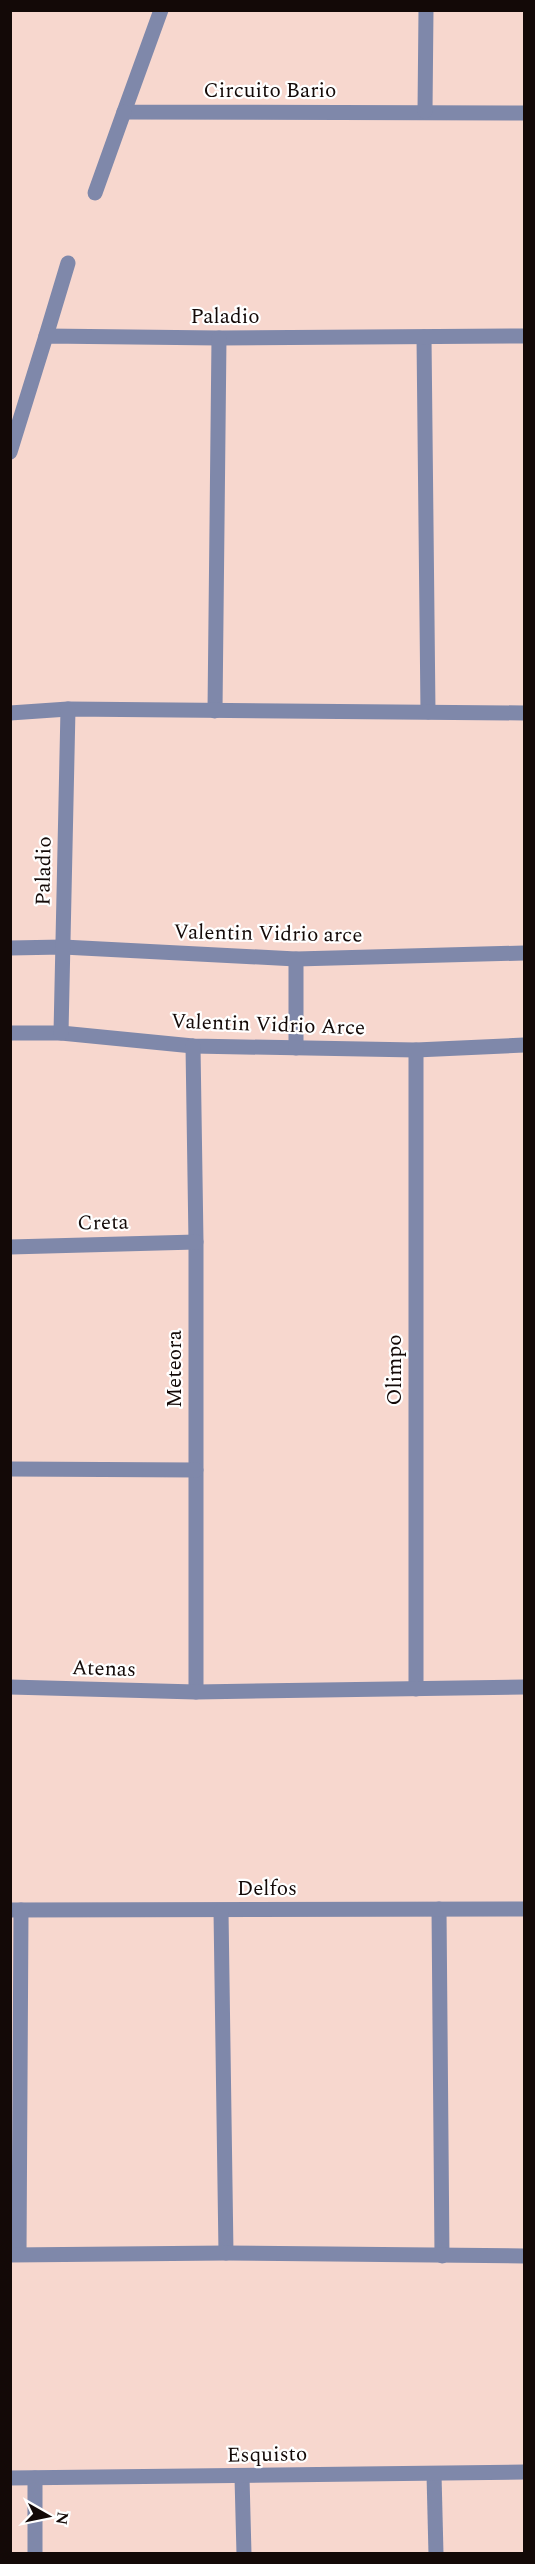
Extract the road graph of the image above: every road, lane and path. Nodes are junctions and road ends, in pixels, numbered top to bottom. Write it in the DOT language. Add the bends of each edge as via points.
graph roads {
  1 [pos="161,10"];
  2 [pos="426,10"];
  3 [pos="425,111"];
  4 [pos="124,112"];
  5 [pos="525,113"];
  6 [pos="95,193"];
  7 [pos="68,263"];
  8 [pos="46,336"];
  9 [pos="525,336"];
  10 [pos="424,337"];
  11 [pos="219,338"];
  12 [pos="10,452"];
  13 [pos="68,709"];
  14 [pos="215,711"];
  15 [pos="10,712"];
  16 [pos="428,712"];
  17 [pos="525,713"];
  18 [pos="63,947"];
  19 [pos="10,948"];
  20 [pos="525,953"];
  21 [pos="296,959"];
  22 [pos="10,1033"];
  23 [pos="61,1033"];
  24 [pos="193,1046"];
  25 [pos="525,1046"];
  26 [pos="296,1048"];
  27 [pos="416,1050"];
  28 [pos="196,1242"];
  29 [pos="10,1247"];
  30 [pos="10,1469"];
  31 [pos="196,1470"];
  32 [pos="10,1687"];
  33 [pos="525,1687"];
  34 [pos="416,1689"];
  35 [pos="196,1692"];
  36 [pos="440,1909"];
  37 [pos="525,1909"];
  38 [pos="16,1910"];
  39 [pos="221,1911"];
  40 [pos="226,2253"];
  41 [pos="15,2255"];
  42 [pos="442,2256"];
  43 [pos="525,2256"];
  44 [pos="525,2472"];
  45 [pos="434,2474"];
  46 [pos="242,2477"];
  47 [pos="10,2478"];
  48 [pos="35,2478"];
  49 [pos="35,2553"];
  50 [pos="244,2553"];
  51 [pos="436,2553"];
  1 -- 4 [label="street"];
  2 -- 3 [label="street"];
  3 -- 4 [label="street, Circuito Bario"];
  3 -- 5 [label="street, Circuito Bario"];
  4 -- 6 [label="street"];
  7 -- 8 [label="street"];
  8 -- 11 [label="street, Paladio"];
  8 -- 12 [label="street"];
  9 -- 10 [label="street, Paladio"];
  10 -- 11 [label="street, Paladio"];
  10 -- 16 [label="street"];
  11 -- 14 [label="street"];
  13 -- 14 [label="street"];
  13 -- 15 [label="street"];
  13 -- 18 [label="street, Paladio"];
  14 -- 16 [label="street"];
  16 -- 17 [label="street"];
  18 -- 19 [label="street, Valentin Vidrio arce"];
  18 -- 21 [label="street, Valentin Vidrio arce"];
  18 -- 23 [label="street, Paladio"];
  20 -- 21 [label="street, Valentin Vidrio arce"];
  21 -- 26 [label="street"];
  22 -- 23 [label="street, Valentin Vidrio Arce"];
  23 -- 24 [label="street, Valentin Vidrio Arce"];
  24 -- 26 [label="street, Valentin Vidrio Arce"];
  24 -- 28 [label="street, Meteora"];
  25 -- 27 [label="street, Valentin Vidrio Arce"];
  26 -- 27 [label="street, Valentin Vidrio Arce"];
  27 -- 34 [label="street, Olimpo"];
  28 -- 29 [label="street, Creta"];
  28 -- 31 [label="street, Meteora"];
  30 -- 31 [label="street"];
  31 -- 35 [label="street, Meteora"];
  32 -- 35 [label="street, Atenas"];
  33 -- 34 [label="street, Atenas"];
  34 -- 35 [label="street, Atenas"];
  36 -- 37 [label="street, Delfos"];
  36 -- 39 [label="street, Delfos"];
  36 -- 42 [label="street"];
  38 -- 39 [label="street, Delfos"];
  38 -- 41 [label="street"];
  39 -- 40 [label="street"];
  40 -- 41 [label="street"];
  40 -- 42 [label="street"];
  42 -- 43 [label="street"];
  44 -- 45 [label="street, Esquisto"];
  45 -- 46 [label="street, Esquisto"];
  45 -- 51 [label="street"];
  46 -- 48 [label="street, Esquisto"];
  46 -- 50 [label="street"];
  47 -- 48 [label="street, Esquisto"];
  48 -- 49 [label="street"];
}
